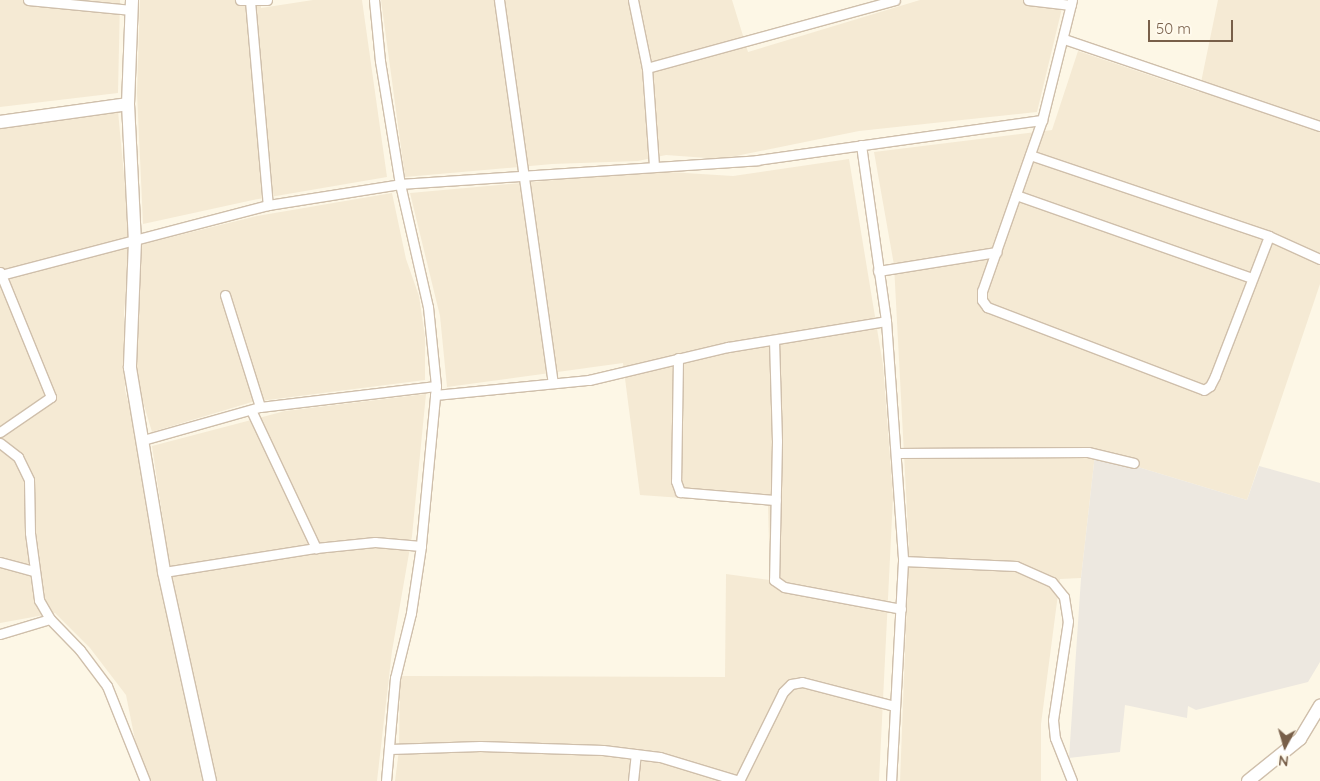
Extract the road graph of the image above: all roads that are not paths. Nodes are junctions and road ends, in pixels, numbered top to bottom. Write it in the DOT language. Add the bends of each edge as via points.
graph roads {
  1 [pos="28,0"];
  2 [pos="240,0"];
  3 [pos="267,0"];
  4 [pos="374,0"];
  5 [pos="499,0"];
  6 [pos="633,0"];
  7 [pos="896,0"];
  8 [pos="1028,0"];
  9 [pos="250,1"];
  10 [pos="1072,3"];
  11 [pos="132,5"];
  12 [pos="1064,39"];
  13 [pos="647,68"];
  14 [pos="128,104"];
  15 [pos="1042,120"];
  16 [pos="0,122"];
  17 [pos="1320,126"];
  18 [pos="861,145"];
  19 [pos="1030,155"];
  20 [pos="654,165"];
  21 [pos="522,176"];
  22 [pos="400,184"];
  23 [pos="1016,195"];
  24 [pos="268,205"];
  25 [pos="1268,236"];
  26 [pos="135,241"];
  27 [pos="996,252"];
  28 [pos="1320,259"];
  29 [pos="878,271"];
  30 [pos="1,273"];
  31 [pos="1252,278"];
  32 [pos="225,295"];
  33 [pos="886,321"];
  34 [pos="774,340"];
  35 [pos="678,358"];
  36 [pos="553,382"];
  37 [pos="435,391"];
  38 [pos="255,409"];
  39 [pos="0,432"];
  40 [pos="142,440"];
  41 [pos="0,443"];
  42 [pos="896,453"];
  43 [pos="1134,462"];
  44 [pos="776,500"];
  45 [pos="421,546"];
  46 [pos="316,548"];
  47 [pos="903,561"];
  48 [pos="0,562"];
  49 [pos="34,570"];
  50 [pos="164,572"];
  51 [pos="901,609"];
  52 [pos="50,619"];
  53 [pos="0,634"];
  54 [pos="895,706"];
  55 [pos="1320,706"];
  56 [pos="390,749"];
  57 [pos="636,754"];
  58 [pos="145,781"];
  59 [pos="210,781"];
  60 [pos="386,781"];
  61 [pos="632,781"];
  62 [pos="739,781"];
  63 [pos="891,781"];
  64 [pos="1072,781"];
  65 [pos="1248,781"];
  1 -- 11 [label="street"];
  2 -- 9 [label="street"];
  3 -- 9 [label="street"];
  4 -- 22 [label="street"];
  5 -- 21 [label="street"];
  6 -- 13 [label="street"];
  7 -- 13 [label="street"];
  8 -- 10 [label="street"];
  9 -- 24 [label="street"];
  10 -- 12 [label="street"];
  11 -- 14 [label="street"];
  12 -- 15 [label="street"];
  12 -- 17 [label="street"];
  13 -- 20 [label="street"];
  14 -- 16 [label="street"];
  14 -- 26 [label="street"];
  15 -- 18 [label="street"];
  15 -- 19 [label="street"];
  18 -- 20 [label="street" via="757,160"];
  18 -- 29 [label="street"];
  19 -- 23 [label="street"];
  19 -- 25 [label="street"];
  20 -- 21 [label="street"];
  21 -- 22 [label="street"];
  21 -- 36 [label="street"];
  22 -- 24 [label="street"];
  22 -- 37 [label="street" via="428,307"];
  23 -- 27 [label="street"];
  23 -- 31 [label="street"];
  24 -- 26 [label="street"];
  25 -- 28 [label="street"];
  25 -- 31 [label="street"];
  26 -- 30 [label="street"];
  26 -- 40 [label="street" via="130,368"];
  27 -- 29 [label="street"];
  27 -- 31 [label="street" via="982,291 982,300 987,307 1204,390 1215,376"];
  29 -- 33 [label="street"];
  30 -- 39 [label="street" via="51,397"];
  32 -- 38 [label="street"];
  33 -- 34 [label="street"];
  33 -- 42 [label="street"];
  34 -- 35 [label="street"];
  34 -- 44 [label="street"];
  35 -- 36 [label="street" via="589,380"];
  35 -- 44 [label="street" via="676,481 680,492"];
  36 -- 37 [label="street"];
  37 -- 38 [label="street"];
  37 -- 45 [label="street"];
  38 -- 40 [label="street"];
  38 -- 46 [label="street"];
  40 -- 50 [label="street"];
  41 -- 49 [label="street" via="18,457 30,480"];
  42 -- 43 [label="street" via="1088,452"];
  42 -- 47 [label="street"];
  44 -- 51 [label="street" via="776,584"];
  45 -- 46 [label="street" via="375,542"];
  45 -- 56 [label="street" via="411,612 395,678"];
  46 -- 50 [label="street"];
  47 -- 51 [label="street"];
  47 -- 64 [label="street" via="1016,566 1052,582 1064,597 1068,620 1053,720 1055,738"];
  48 -- 49 [label="street"];
  49 -- 52 [label="street" via="39,600"];
  50 -- 59 [label="street"];
  51 -- 54 [label="street"];
  52 -- 53 [label="street"];
  52 -- 58 [label="street" via="80,650 107,686"];
  54 -- 62 [label="street" via="802,682 791,684 783,692"];
  54 -- 63 [label="street"];
  55 -- 65 [label="street" via="1300,739"];
  56 -- 57 [label="street" via="480,746"];
  56 -- 60 [label="street"];
  57 -- 61 [label="street"];
  57 -- 62 [label="street" via="706,768"];
}
